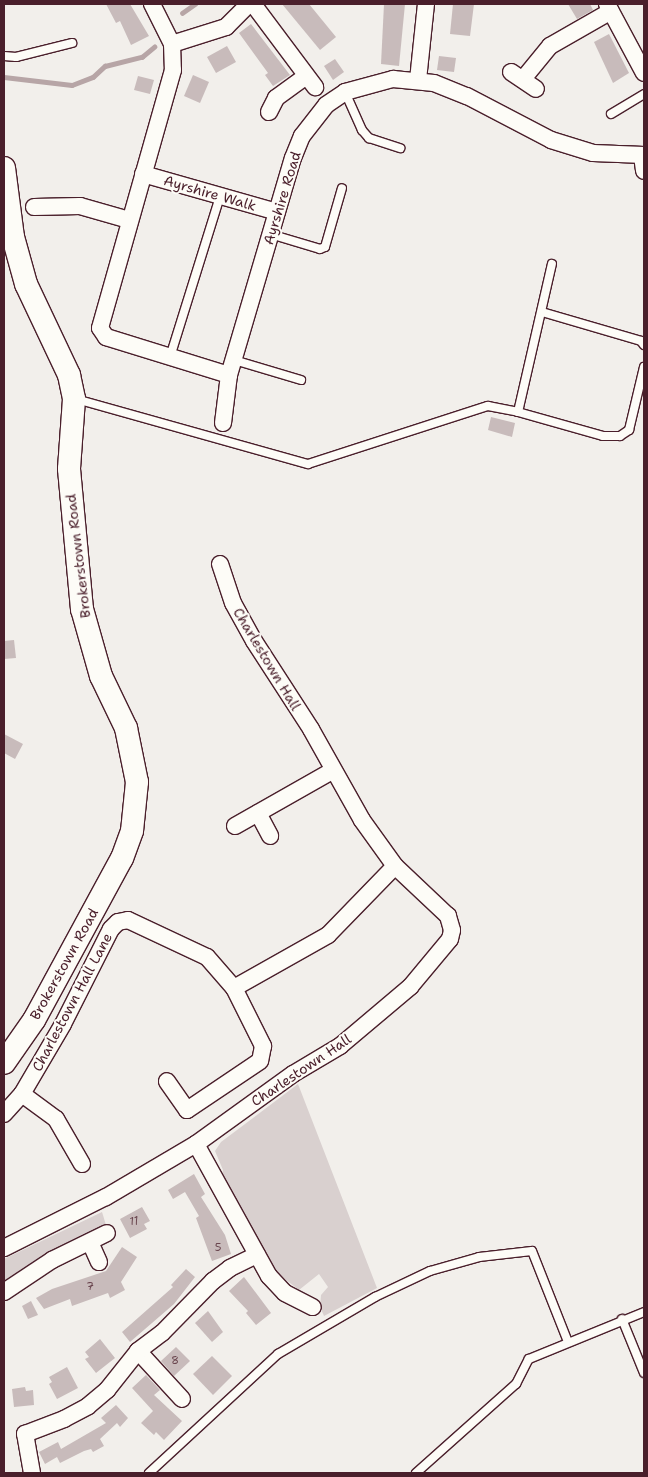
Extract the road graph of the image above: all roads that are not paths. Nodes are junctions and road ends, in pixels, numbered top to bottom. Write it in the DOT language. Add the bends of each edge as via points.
graph roads {
  1 [pos="152,4"];
  2 [pos="249,4"];
  3 [pos="253,4"];
  4 [pos="426,4"];
  5 [pos="609,7"];
  6 [pos="72,43"];
  7 [pos="172,44"];
  8 [pos="4,56"];
  9 [pos="644,73"];
  10 [pos="418,80"];
  11 [pos="523,80"];
  12 [pos="345,92"];
  13 [pos="644,94"];
  14 [pos="269,112"];
  15 [pos="611,114"];
  16 [pos="400,148"];
  17 [pos="643,161"];
  18 [pos="4,168"];
  19 [pos="143,174"];
  20 [pos="342,188"];
  21 [pos="220,196"];
  22 [pos="34,207"];
  23 [pos="277,212"];
  24 [pos="129,220"];
  25 [pos="270,234"];
  26 [pos="552,264"];
  27 [pos="542,312"];
  28 [pos="644,345"];
  29 [pos="170,357"];
  30 [pos="231,367"];
  31 [pos="644,367"];
  32 [pos="301,380"];
  33 [pos="74,398"];
  34 [pos="518,412"];
  35 [pos="223,423"];
  36 [pos="220,564"];
  37 [pos="332,771"];
  38 [pos="258,813"];
  39 [pos="235,826"];
  40 [pos="270,836"];
  41 [pos="395,866"];
  42 [pos="234,988"];
  43 [pos="4,1063"];
  44 [pos="167,1081"];
  45 [pos="22,1094"];
  46 [pos="4,1114"];
  47 [pos="196,1144"];
  48 [pos="82,1164"];
  49 [pos="108,1233"];
  50 [pos="90,1242"];
  51 [pos="4,1248"];
  52 [pos="258,1255"];
  53 [pos="99,1262"];
  54 [pos="4,1292"];
  55 [pos="313,1307"];
  56 [pos="644,1312"];
  57 [pos="622,1319"];
  58 [pos="568,1342"];
  59 [pos="138,1351"];
  60 [pos="644,1373"];
  61 [pos="182,1399"];
  62 [pos="32,1473"];
  63 [pos="149,1473"];
  64 [pos="416,1473"];
  1 -- 7 [label="street"];
  2 -- 7 [label="street" via="226,27"];
  3 -- 14 [label="street" via="310,82 276,98"];
  4 -- 10 [label="street"];
  5 -- 9 [label="street"];
  5 -- 11 [label="street" via="550,46"];
  6 -- 8 [label="lane" via="16,57"];
  7 -- 19 [label="street" via="173,70"];
  10 -- 12 [label="street, Ayrshire Road" via="393,79"];
  10 -- 17 [label="street, Ayrshire Road" via="467,96 551,140 593,153"];
  12 -- 16 [label="lane" via="362,130 369,138"];
  12 -- 23 [label="street, Ayrshire Road" via="326,105 302,136"];
  13 -- 15 [label="lane"];
  18 -- 33 [label="street, Brokerstown Road" via="13,237 26,284 69,375"];
  19 -- 21 [label="street, Ayrshire Walk"];
  19 -- 24 [label="street"];
  20 -- 25 [label="lane" via="325,247 320,249"];
  21 -- 23 [label="street, Ayrshire Walk"];
  21 -- 29 [label="lane"];
  22 -- 24 [label="street" via="80,206"];
  23 -- 25 [label="street, Ayrshire Road"];
  24 -- 29 [label="street" via="100,328 106,337"];
  25 -- 30 [label="street, Ayrshire Road"];
  26 -- 27 [label="lane"];
  27 -- 28 [label="lane" via="642,341"];
  27 -- 34 [label="lane"];
  29 -- 30 [label="street"];
  30 -- 32 [label="lane"];
  30 -- 35 [label="street, Ayrshire Road"];
  31 -- 34 [label="lane" via="630,430 620,436 603,436"];
  33 -- 34 [label="lane" via="308,464 488,406"];
  33 -- 43 [label="street, Brokerstown Road" via="69,469 82,609 101,676 126,728 137,782 136,809 122,858 34,1020"];
  36 -- 37 [label="street, Charlestown Hall" via="242,618"];
  37 -- 38 [label="street"];
  37 -- 41 [label="street, Charlestown Hall"];
  38 -- 39 [label="street"];
  38 -- 40 [label="street"];
  41 -- 42 [label="street" via="328,935"];
  41 -- 47 [label="street, Charlestown Hall" via="448,916 452,930 450,939 410,987 340,1046 294,1074"];
  42 -- 44 [label="street, Charlestown Hall Lane" via="263,1046 260,1061 187,1110"];
  42 -- 45 [label="street, Charlestown Hall Lane" via="207,957 128,920 118,922 111,928 63,1024"];
  45 -- 46 [label="street, Charlestown Hall Lane"];
  45 -- 48 [label="street" via="61,1125"];
  47 -- 51 [label="street, Charlestown Hall" via="106,1197"];
  47 -- 52 [label="street"];
  49 -- 50 [label="street"];
  50 -- 53 [label="street"];
  50 -- 54 [label="street" via="52,1260"];
  52 -- 55 [label="street" via="269,1276 286,1293"];
  52 -- 59 [label="street" via="230,1268 214,1280 162,1333"];
  56 -- 57 [label="lane"];
  57 -- 58 [label="lane"];
  57 -- 60 [label="lane"];
  58 -- 63 [label="lane" via="532,1251 479,1257 430,1271 375,1297 278,1354"];
  58 -- 64 [label="lane" via="529,1359 516,1384"];
  59 -- 61 [label="street"];
  59 -- 62 [label="street" via="107,1390 88,1406 25,1434"];
}
